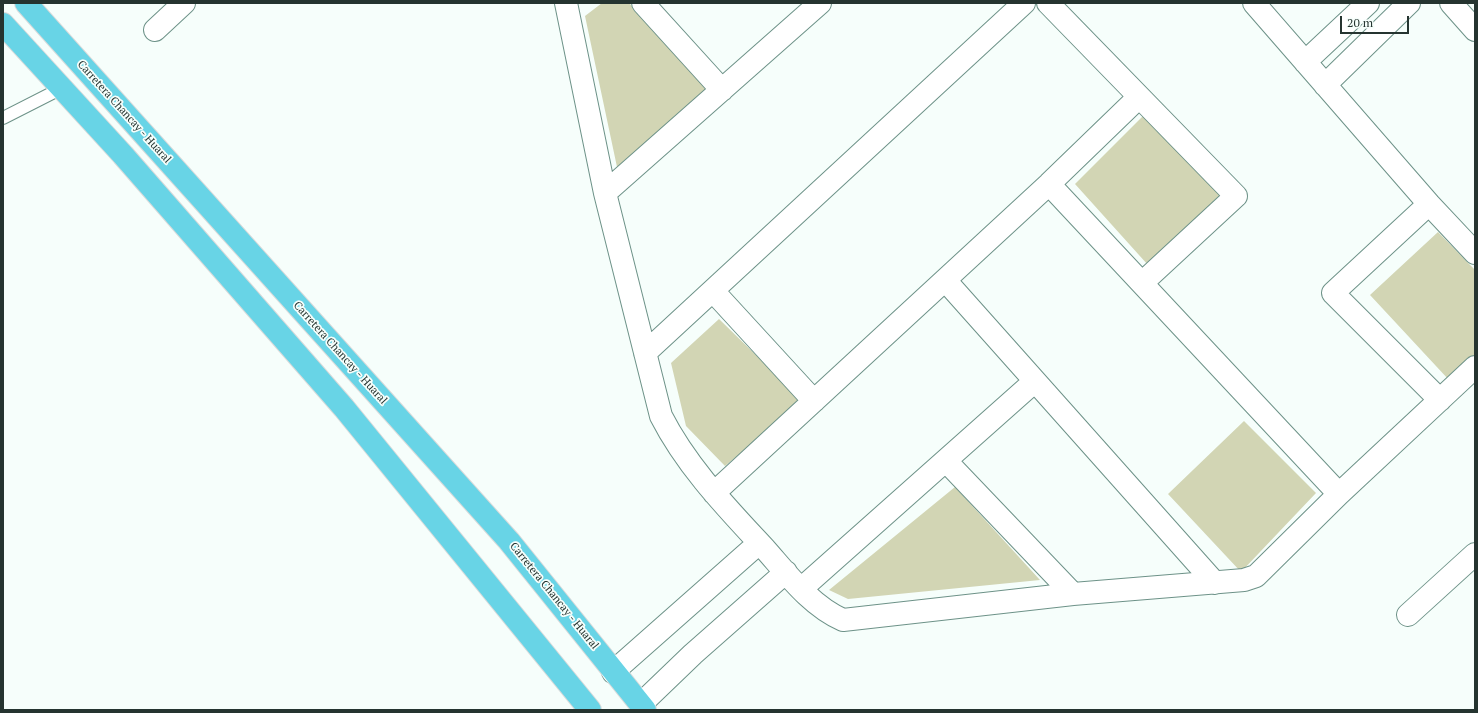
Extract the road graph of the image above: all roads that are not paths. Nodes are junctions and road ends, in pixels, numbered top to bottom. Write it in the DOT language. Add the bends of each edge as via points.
graph roads {
  1 [pos="26,3"];
  2 [pos="184,3"];
  3 [pos="566,3"];
  4 [pos="642,3"];
  5 [pos="820,3"];
  6 [pos="1024,3"];
  7 [pos="1048,3"];
  8 [pos="1254,3"];
  9 [pos="1368,3"];
  10 [pos="1409,3"];
  11 [pos="1451,3"];
  12 [pos="3,24"];
  13 [pos="155,30"];
  14 [pos="1475,30"];
  15 [pos="1305,62"];
  16 [pos="1326,85"];
  17 [pos="62,88"];
  18 [pos="722,90"];
  19 [pos="1139,97"];
  20 [pos="3,118"];
  21 [pos="1049,184"];
  22 [pos="605,193"];
  23 [pos="1429,204"];
  24 [pos="1475,253"];
  25 [pos="945,280"];
  26 [pos="1142,283"];
  27 [pos="713,291"];
  28 [pos="645,353"];
  29 [pos="1475,367"];
  30 [pos="1035,381"];
  31 [pos="814,400"];
  32 [pos="1440,400"];
  33 [pos="946,461"];
  34 [pos="714,493"];
  35 [pos="1339,494"];
  36 [pos="759,543"];
  37 [pos="1475,554"];
  38 [pos="786,572"];
  39 [pos="1215,583"];
  40 [pos="801,589"];
  41 [pos="1073,594"];
  42 [pos="1408,615"];
  43 [pos="613,672"];
  44 [pos="643,707"];
  45 [pos="590,710"];
  1 -- 43 [label="highway, Carretera Chancay - Huaral" via="509,541"];
  2 -- 13 [label="street"];
  3 -- 22 [label="street"];
  4 -- 18 [label="street"];
  5 -- 18 [label="street"];
  6 -- 27 [label="street"];
  7 -- 19 [label="street"];
  8 -- 15 [label="street"];
  9 -- 15 [label="street"];
  10 -- 16 [label="street"];
  11 -- 14 [label="street"];
  12 -- 17 [label="highway"];
  15 -- 16 [label="street"];
  16 -- 23 [label="street"];
  17 -- 20 [label="lane"];
  17 -- 45 [label="highway" via="123,154 344,408"];
  18 -- 22 [label="street"];
  19 -- 21 [label="street"];
  19 -- 26 [label="street" via="1236,196"];
  21 -- 25 [label="street"];
  21 -- 26 [label="street"];
  22 -- 28 [label="street"];
  23 -- 24 [label="street"];
  23 -- 32 [label="street" via="1334,293"];
  25 -- 30 [label="street"];
  25 -- 31 [label="street"];
  26 -- 35 [label="street"];
  27 -- 28 [label="street"];
  27 -- 31 [label="street"];
  28 -- 34 [label="street" via="665,422 674,442"];
  29 -- 32 [label="street"];
  30 -- 33 [label="street"];
  30 -- 39 [label="street"];
  31 -- 34 [label="street"];
  32 -- 35 [label="street"];
  33 -- 40 [label="street"];
  33 -- 41 [label="street"];
  34 -- 36 [label="street"];
  35 -- 39 [label="street" via="1256,576"];
  36 -- 38 [label="street"];
  36 -- 43 [label="street"];
  37 -- 42 [label="street"];
  38 -- 40 [label="street"];
  38 -- 44 [label="street" via="693,654"];
  39 -- 41 [label="street"];
  40 -- 41 [label="street" via="828,614 843,620"];
  43 -- 44 [label="highway, Carretera Chancay - Huaral"];
}
